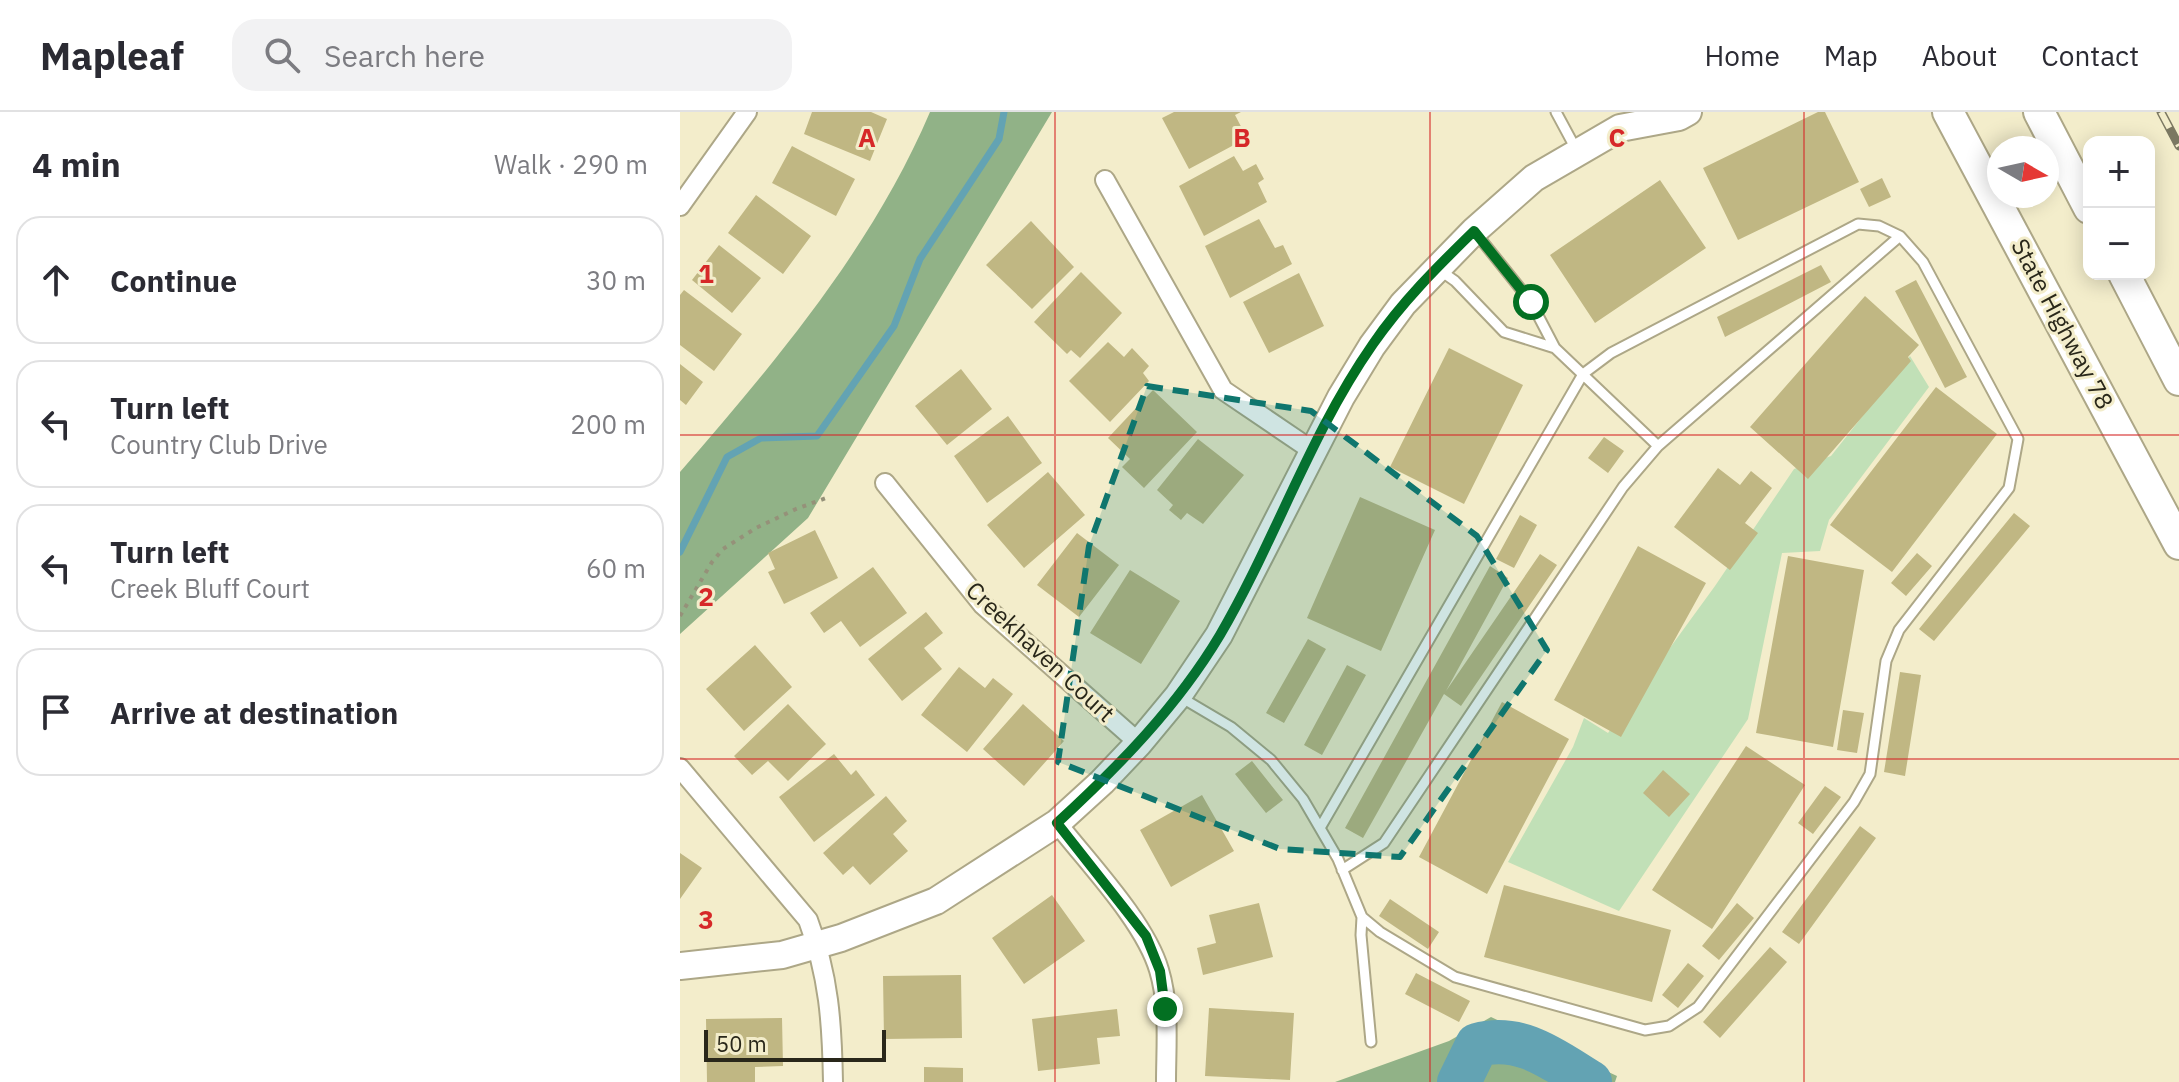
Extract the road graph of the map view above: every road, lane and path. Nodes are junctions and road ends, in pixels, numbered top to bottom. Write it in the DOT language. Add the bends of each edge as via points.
graph roads {
  1 [pos="747,112"];
  2 [pos="1556,112"];
  3 [pos="1688,112"];
  4 [pos="1948,112"];
  5 [pos="2039,112"];
  6 [pos="1628,120"];
  7 [pos="1577,153"];
  8 [pos="1105,180"];
  9 [pos="2083,196"];
  10 [pos="680,206"];
  11 [pos="1474,231"];
  12 [pos="1900,236"];
  13 [pos="1436,268"];
  14 [pos="2127,280"];
  15 [pos="1555,348"];
  16 [pos="1583,374"];
  17 [pos="2179,380"];
  18 [pos="1658,446"];
  19 [pos="1313,451"];
  20 [pos="885,483"];
  21 [pos="826,498"];
  22 [pos="2179,544"];
  23 [pos="680,616"];
  24 [pos="1178,696"];
  25 [pos="1139,743"];
  26 [pos="680,768"];
  27 [pos="1057,823"];
  28 [pos="1320,828"];
  29 [pos="1342,870"];
  30 [pos="1362,917"];
  31 [pos="818,946"];
  32 [pos="680,966"];
  33 [pos="1371,1042"];
  34 [pos="833,1082"];
  35 [pos="1166,1082"];
  1 -- 10 [label="street"];
  2 -- 7 [label="lane"];
  3 -- 6 [label="street"];
  4 -- 22 [label="main road, State Highway 78"];
  5 -- 9 [label="main road"];
  6 -- 7 [label="street"];
  7 -- 11 [label="street" via="1534,178"];
  8 -- 19 [label="street" via="1223,390"];
  11 -- 13 [label="street"];
  11 -- 15 [label="lane" via="1531,302"];
  12 -- 16 [label="lane" via="1858,224 1611,353"];
  12 -- 18 [label="lane"];
  12 -- 30 [label="lane" via="1923,262 2018,439 2009,488 1899,630 1886,661 1870,774 1854,802 1698,1007 1669,1026 1645,1030 1455,977"];
  13 -- 15 [label="lane" via="1504,332"];
  13 -- 19 [label="street" via="1372,346"];
  14 -- 17 [label="main road"];
  15 -- 16 [label="lane"];
  16 -- 18 [label="lane"];
  16 -- 28 [label="lane"];
  18 -- 29 [label="lane" via="1623,487 1384,843"];
  19 -- 24 [label="street" via="1219,635"];
  20 -- 25 [label="street, Creekhaven Court" via="983,605"];
  21 -- 23 [label="path" via="756,528 723,549"];
  24 -- 25 [label="street"];
  24 -- 28 [label="lane" via="1231,727 1271,760"];
  25 -- 27 [label="street"];
  26 -- 31 [label="street" via="803,911"];
  27 -- 31 [label="street" via="936,901"];
  27 -- 35 [label="street" via="1146,936 1160,971"];
  28 -- 29 [label="lane"];
  29 -- 30 [label="lane"];
  30 -- 33 [label="lane"];
  31 -- 32 [label="street"];
  31 -- 34 [label="street" via="829,995"];
}
